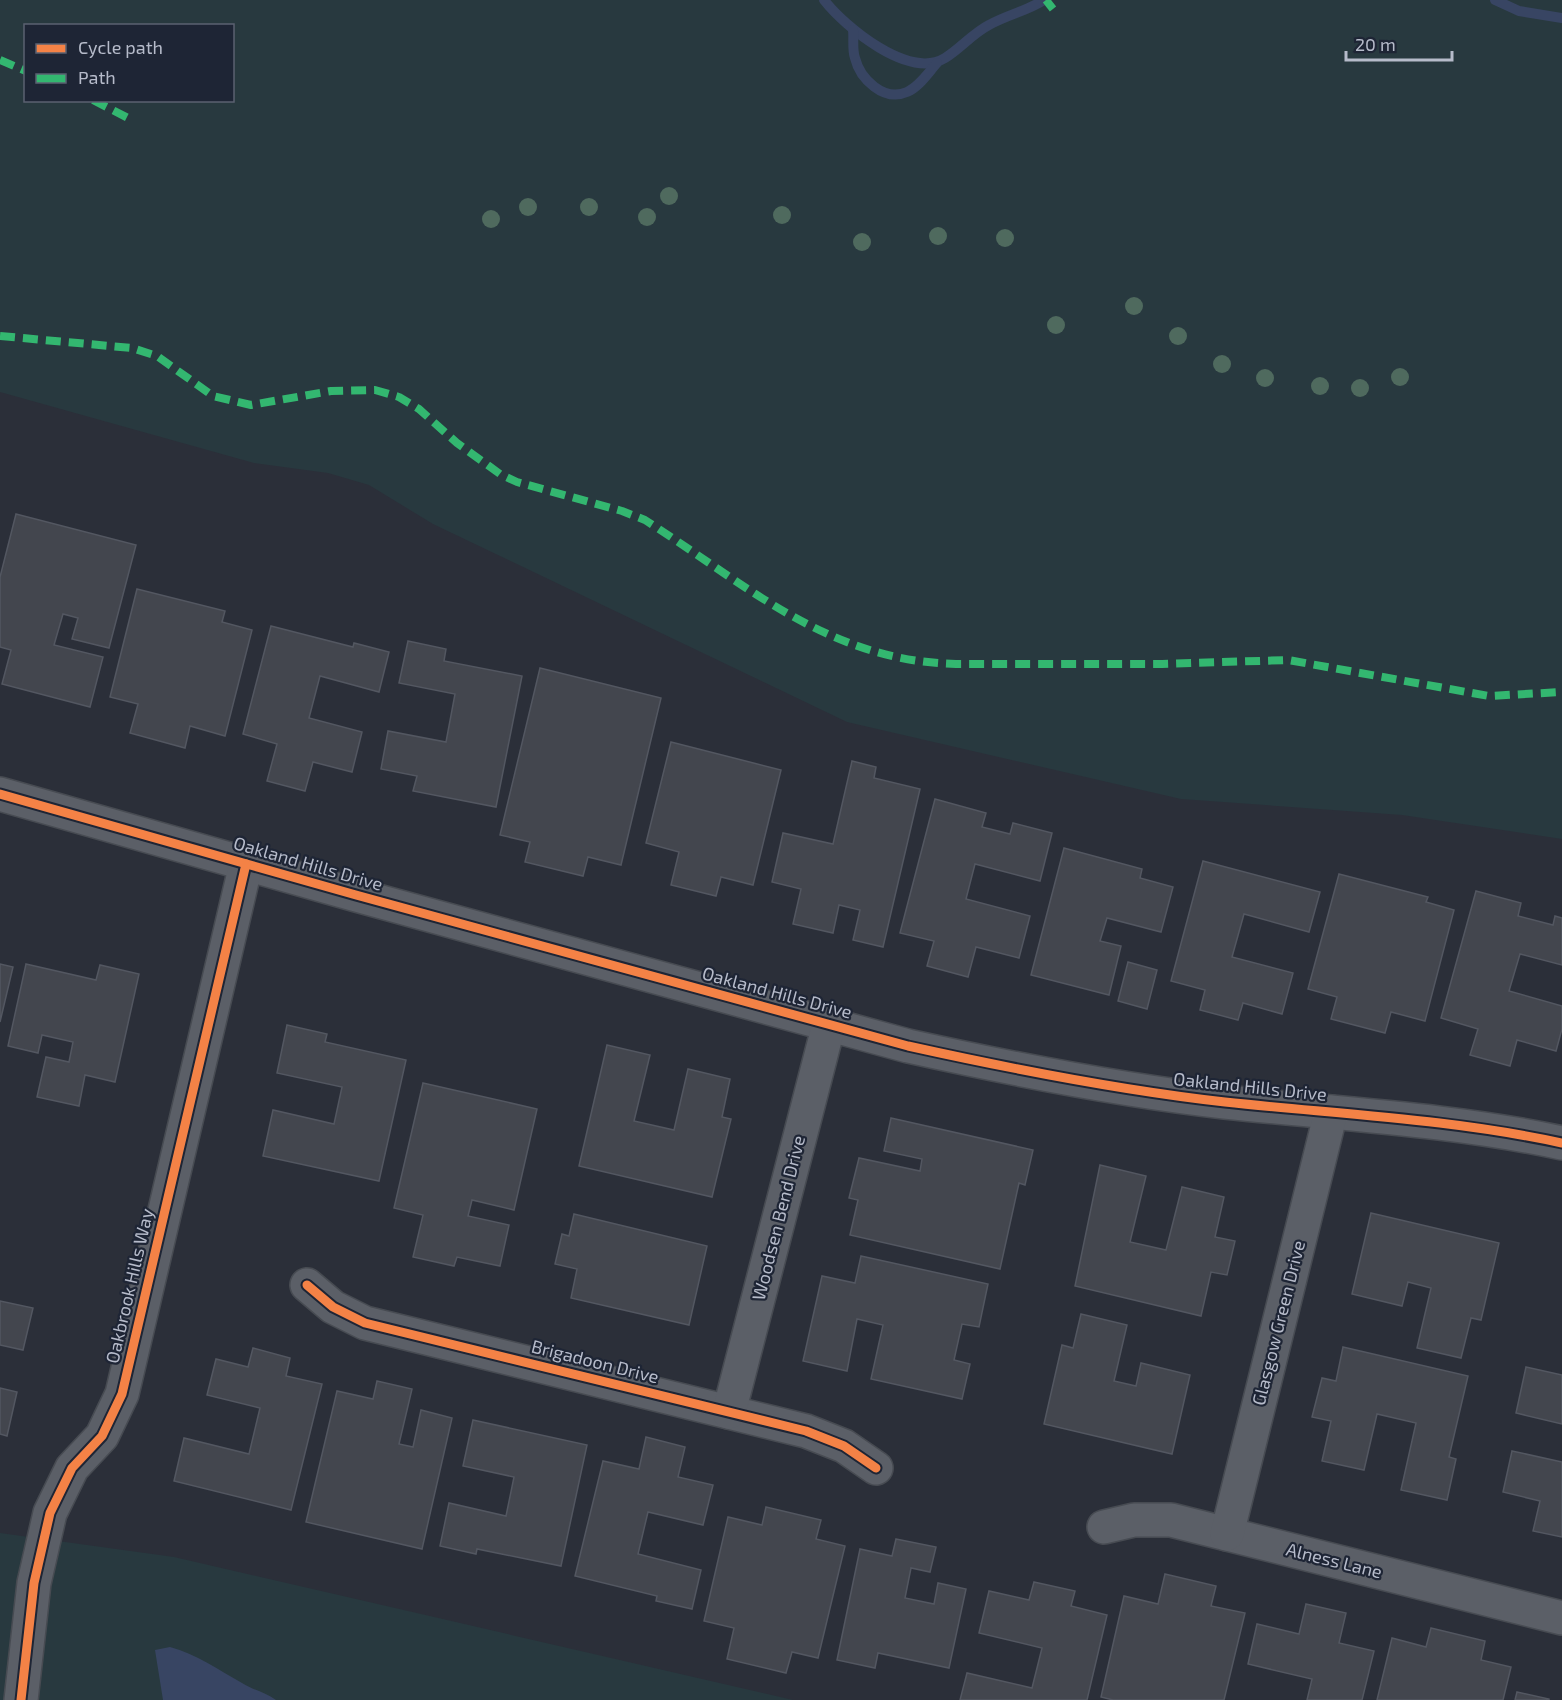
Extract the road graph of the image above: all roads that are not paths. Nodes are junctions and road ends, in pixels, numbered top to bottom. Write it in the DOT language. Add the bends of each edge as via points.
graph roads {
  1 [pos="0,794"];
  2 [pos="246,864"];
  3 [pos="829,1024"];
  4 [pos="1331,1112"];
  5 [pos="1562,1143"];
  6 [pos="307,1285"];
  7 [pos="729,1412"];
  8 [pos="876,1468"];
  9 [pos="1104,1527"];
  10 [pos="1227,1534"];
  11 [pos="1562,1618"];
  12 [pos="21,1700"];
  1 -- 2 [label="street, Oakland Hills Drive"];
  2 -- 3 [label="street, Oakland Hills Drive"];
  2 -- 12 [label="street, Oakbrook Hills Way" via="122,1394 102,1436 72,1468 50,1513 34,1583"];
  3 -- 4 [label="street, Oakland Hills Drive" via="908,1046 1068,1079 1223,1102"];
  3 -- 7 [label="street, Woodsen Bend Drive"];
  4 -- 5 [label="street, Oakland Hills Drive" via="1511,1132"];
  4 -- 10 [label="street, Glasgow Green Drive"];
  6 -- 7 [label="street, Brigadoon Drive" via="333,1307 365,1323"];
  7 -- 8 [label="street, Brigadoon Drive" via="806,1431 844,1446"];
  9 -- 10 [label="street, Alness Lane" via="1134,1520 1171,1520"];
  10 -- 11 [label="street, Alness Lane"];
}
